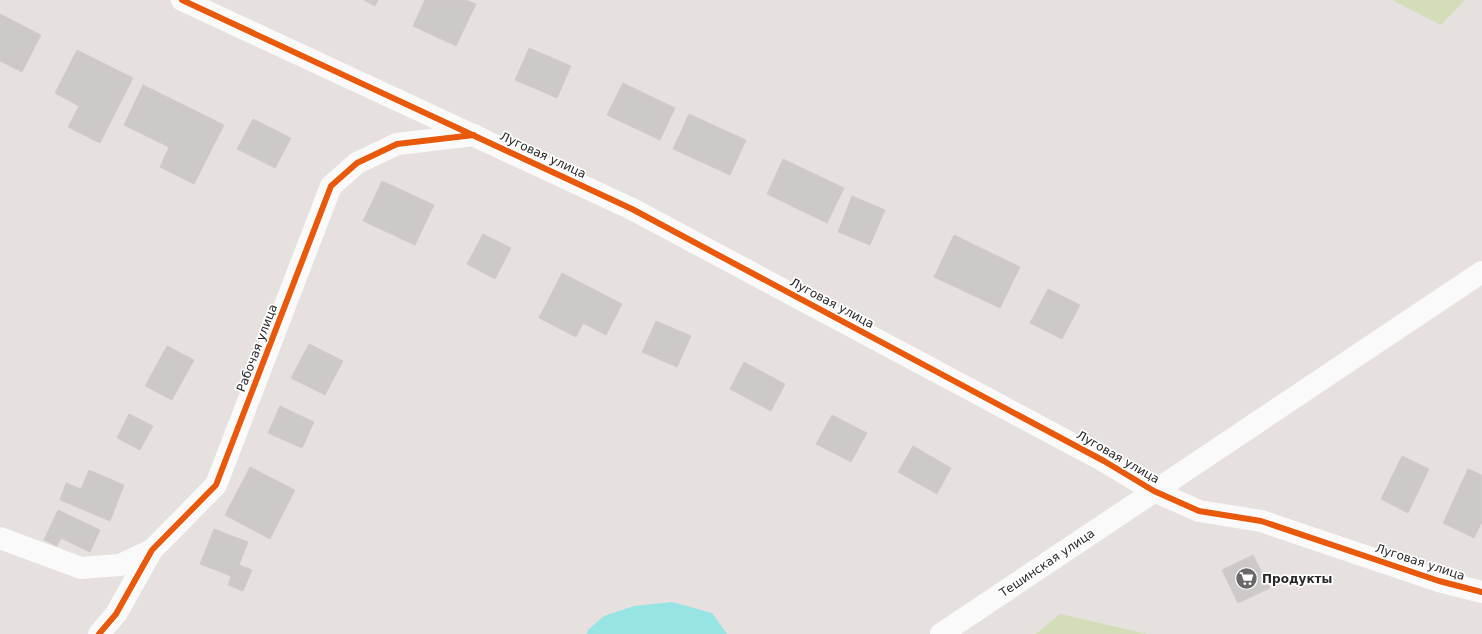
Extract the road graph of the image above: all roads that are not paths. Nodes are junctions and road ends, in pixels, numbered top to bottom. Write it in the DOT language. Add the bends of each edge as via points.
graph roads {
  1 [pos="182,0"];
  2 [pos="474,135"];
  3 [pos="1482,272"];
  4 [pos="1154,491"];
  5 [pos="0,538"];
  6 [pos="152,550"];
  7 [pos="1482,592"];
  8 [pos="99,634"];
  9 [pos="941,634"];
  1 -- 2 [label="street, Луговая улица"];
  2 -- 4 [label="street, Луговая улица" via="632,208 1104,461"];
  2 -- 6 [label="street, Рабочая улица" via="397,144 357,163 331,186 216,486"];
  3 -- 4 [label="street, Тешинская улица"];
  4 -- 7 [label="street, Луговая улица" via="1199,511 1261,521 1439,581"];
  4 -- 9 [label="street, Тешинская улица"];
  5 -- 6 [label="street" via="81,568 120,565"];
  6 -- 8 [label="street, Рабочая улица" via="116,614"];
}
